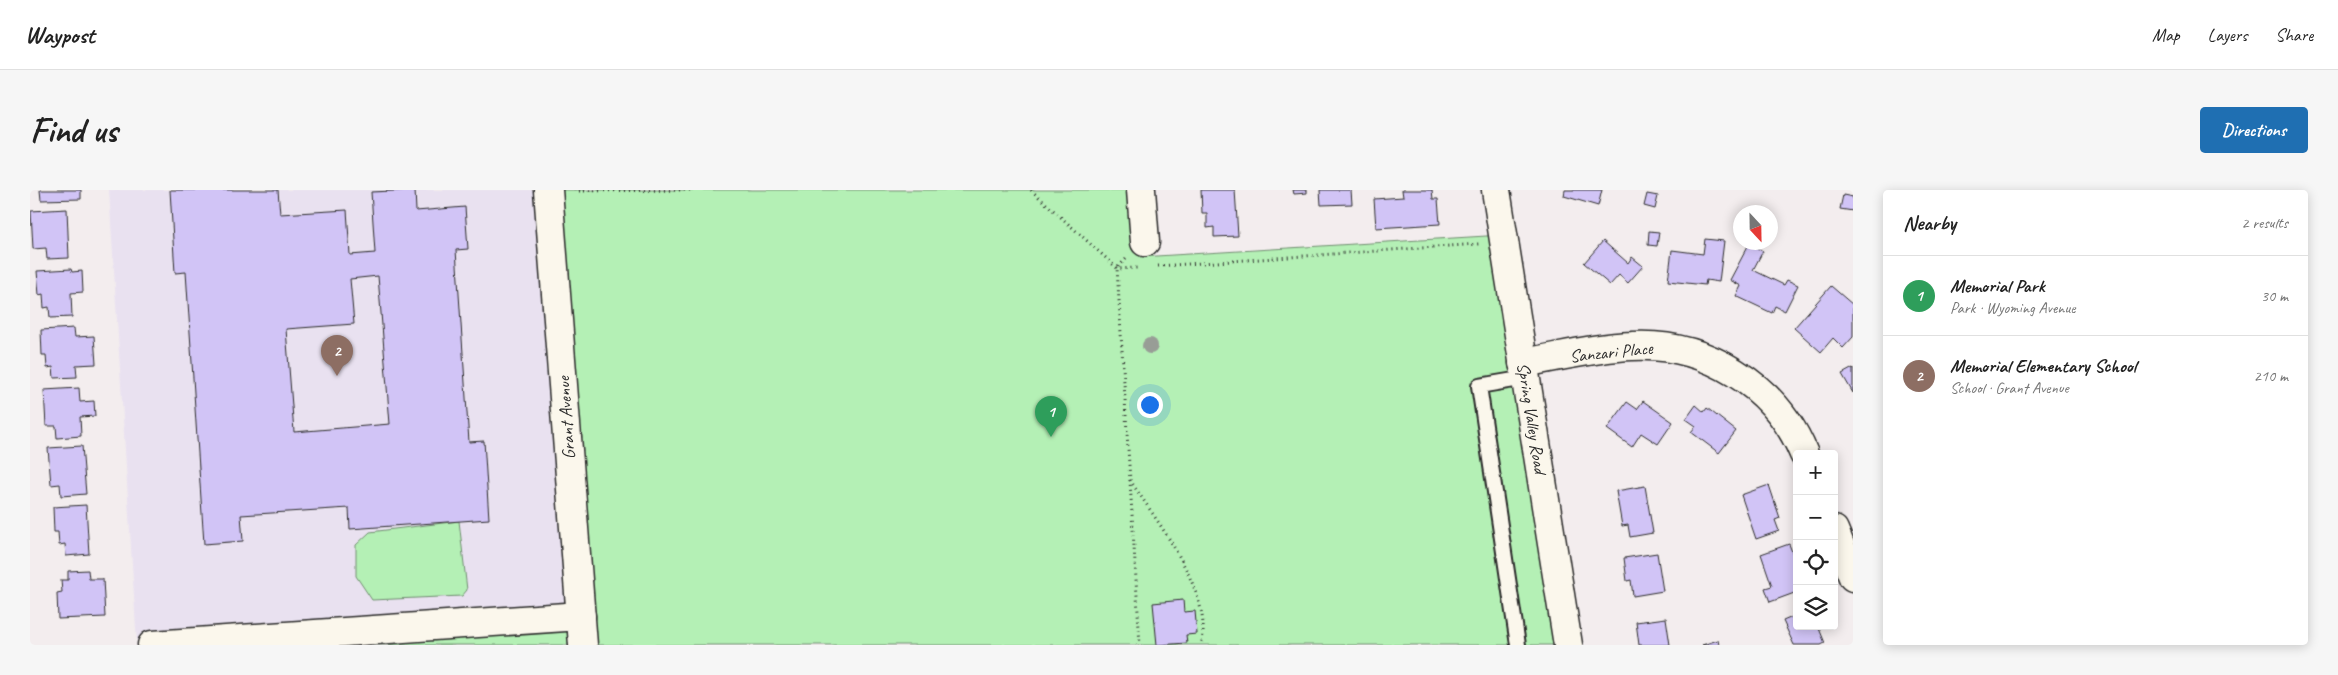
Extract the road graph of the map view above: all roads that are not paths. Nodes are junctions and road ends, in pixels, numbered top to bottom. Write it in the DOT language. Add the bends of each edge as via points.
graph roads {
  1 [pos="1141,190"];
  2 [pos="1496,190"];
  3 [pos="548,191"];
  4 [pos="1145,242"];
  5 [pos="1524,370"];
  6 [pos="1802,450"];
  7 [pos="1838,540"];
  8 [pos="1853,577"];
  9 [pos="581,616"];
  10 [pos="152,645"];
  11 [pos="584,645"];
  12 [pos="1518,645"];
  13 [pos="1568,645"];
  1 -- 4 [label="street"];
  2 -- 5 [label="street, Spring Valley Road"];
  3 -- 9 [label="street, Grant Avenue"];
  5 -- 6 [label="street, Sanzari Place" via="1632,346 1664,346 1700,355 1735,372 1762,392 1784,417"];
  5 -- 12 [label="lane" via="1479,386"];
  5 -- 13 [label="street, Spring Valley Road"];
  7 -- 8 [label="street"];
  9 -- 10 [label="street"];
  9 -- 11 [label="street, Grant Avenue"];
}
